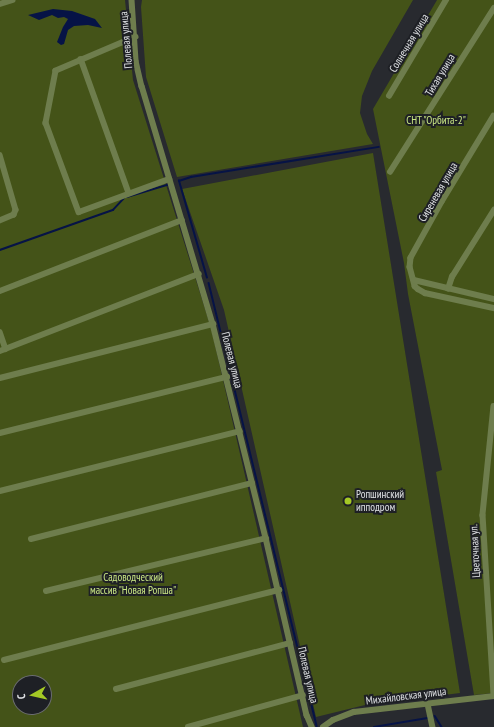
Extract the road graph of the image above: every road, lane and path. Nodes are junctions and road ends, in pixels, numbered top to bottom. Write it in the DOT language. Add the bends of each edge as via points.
graph roads {
  1 [pos="132,0"];
  2 [pos="446,0"];
  3 [pos="8,1"];
  4 [pos="0,4"];
  5 [pos="494,8"];
  6 [pos="136,37"];
  7 [pos="81,59"];
  8 [pos="389,96"];
  9 [pos="494,116"];
  10 [pos="0,156"];
  11 [pos="390,172"];
  12 [pos="169,179"];
  13 [pos="130,193"];
  14 [pos="494,210"];
  15 [pos="182,220"];
  16 [pos="0,221"];
  17 [pos="199,274"];
  18 [pos="414,280"];
  19 [pos="448,289"];
  20 [pos="0,291"];
  21 [pos="494,300"];
  22 [pos="494,308"];
  23 [pos="213,324"];
  24 [pos="0,332"];
  25 [pos="6,349"];
  26 [pos="0,351"];
  27 [pos="226,377"];
  28 [pos="0,378"];
  29 [pos="494,406"];
  30 [pos="240,432"];
  31 [pos="0,433"];
  32 [pos="252,483"];
  33 [pos="0,491"];
  34 [pos="266,538"];
  35 [pos="31,539"];
  36 [pos="279,590"];
  37 [pos="46,591"];
  38 [pos="290,643"];
  39 [pos="4,660"];
  40 [pos="116,689"];
  41 [pos="303,695"];
  42 [pos="494,696"];
  43 [pos="428,704"];
  44 [pos="188,727"];
  45 [pos="312,727"];
  46 [pos="323,727"];
  47 [pos="433,727"];
  1 -- 6 [label="street, Полевая улица"];
  2 -- 8 [label="street, Солнечная улица"];
  3 -- 4 [label="street"];
  5 -- 11 [label="street, Тихая улица"];
  6 -- 7 [label="street"];
  6 -- 12 [label="street, Полевая улица" via="136,62"];
  7 -- 13 [label="street"];
  7 -- 13 [label="street" via="56,71 46,124 79,212"];
  9 -- 18 [label="street, Сиреневая улица" via="442,202 412,258 410,267"];
  10 -- 16 [label="street" via="16,210 14,215"];
  12 -- 13 [label="street"];
  12 -- 15 [label="street, Полевая улица"];
  14 -- 19 [label="street" via="452,277"];
  15 -- 17 [label="street, Полевая улица"];
  15 -- 20 [label="street"];
  17 -- 23 [label="street, Полевая улица"];
  17 -- 25 [label="street"];
  18 -- 19 [label="street"];
  18 -- 22 [label="street" via="415,286 425,293"];
  19 -- 21 [label="street"];
  23 -- 27 [label="street, Полевая улица"];
  23 -- 28 [label="street"];
  24 -- 25 [label="street"];
  25 -- 26 [label="street"];
  27 -- 30 [label="street, Полевая улица"];
  27 -- 31 [label="street"];
  29 -- 42 [label="street, Цветочная ул." via="483,515"];
  30 -- 32 [label="street, Полевая улица"];
  30 -- 33 [label="street"];
  32 -- 34 [label="street, Полевая улица"];
  32 -- 35 [label="street"];
  34 -- 36 [label="street, Полевая улица"];
  34 -- 37 [label="street"];
  36 -- 38 [label="street, Полевая улица"];
  36 -- 39 [label="street"];
  38 -- 40 [label="street"];
  38 -- 41 [label="street, Полевая улица"];
  41 -- 44 [label="street"];
  41 -- 45 [label="street, Полевая улица"];
  42 -- 43 [label="street, Михайловская улица"];
  43 -- 46 [label="street, Михайловская улица" via="354,712 332,720"];
  43 -- 47 [label="street"];
}
